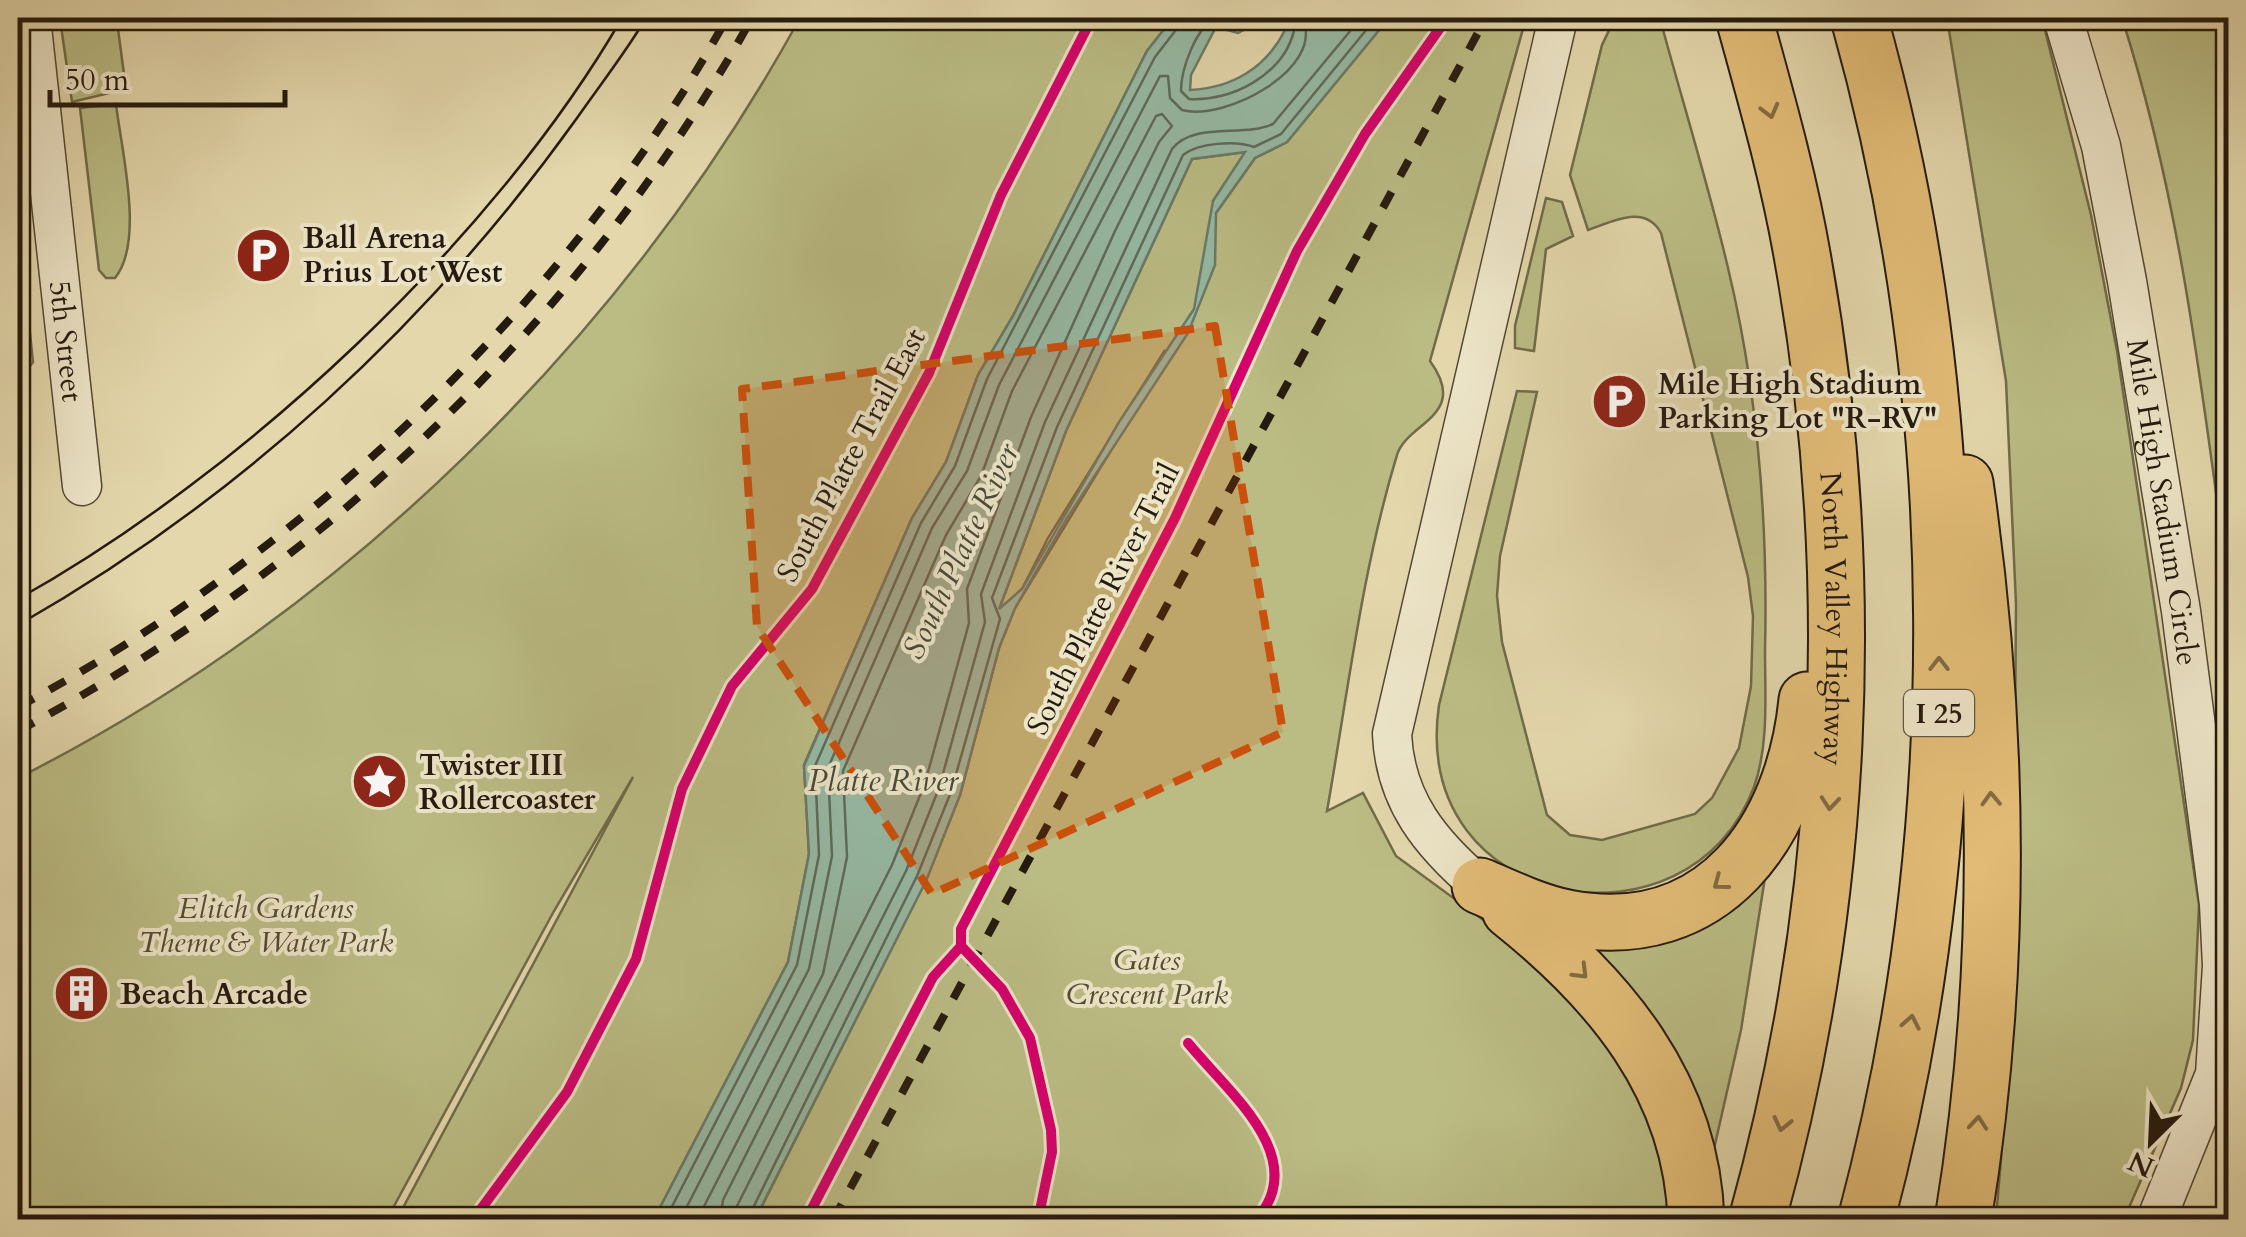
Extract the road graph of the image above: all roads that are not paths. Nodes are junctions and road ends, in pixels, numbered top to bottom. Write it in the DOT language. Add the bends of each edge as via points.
graph roads {
  1 [pos="31,18"];
  2 [pos="1558,18"];
  3 [pos="1744,18"];
  4 [pos="1859,18"];
  5 [pos="2063,18"];
  6 [pos="1901,202"];
  7 [pos="1813,322"];
  8 [pos="82,486"];
  9 [pos="1480,886"];
  10 [pos="1696,1220"];
  11 [pos="1756,1220"];
  12 [pos="1866,1220"];
  13 [pos="1964,1220"];
  14 [pos="2156,1220"];
  1 -- 8 [label="street, 5th Street"];
  2 -- 9 [label="street" via="1392,734 1406,800 1424,832"];
  3 -- 7 [label="highway, North Valley Highway, one-way" via="1779,144"];
  4 -- 6 [label="highway, I 25"];
  5 -- 14 [label="street, Mile High Stadium Circle" via="2101,146 2126,281 2181,611 2219,904 2215,1074"];
  12 -- 6 [label="highway, I 25, one-way" via="1917,991 1939,753 1928,388"];
  13 -- 6 [label="highway, one-way" via="1978,1131 1993,853 1985,624 1952,390"];
  7 -- 9 [label="highway, one-way" via="1810,666 1794,773 1770,830 1712,890 1652,916 1566,918"];
  7 -- 11 [label="highway, North Valley Highway, one-way" via="1834,524 1835,746 1826,862 1796,1063"];
  9 -- 10 [label="highway, one-way" via="1582,971 1640,1044 1681,1129"];
}
